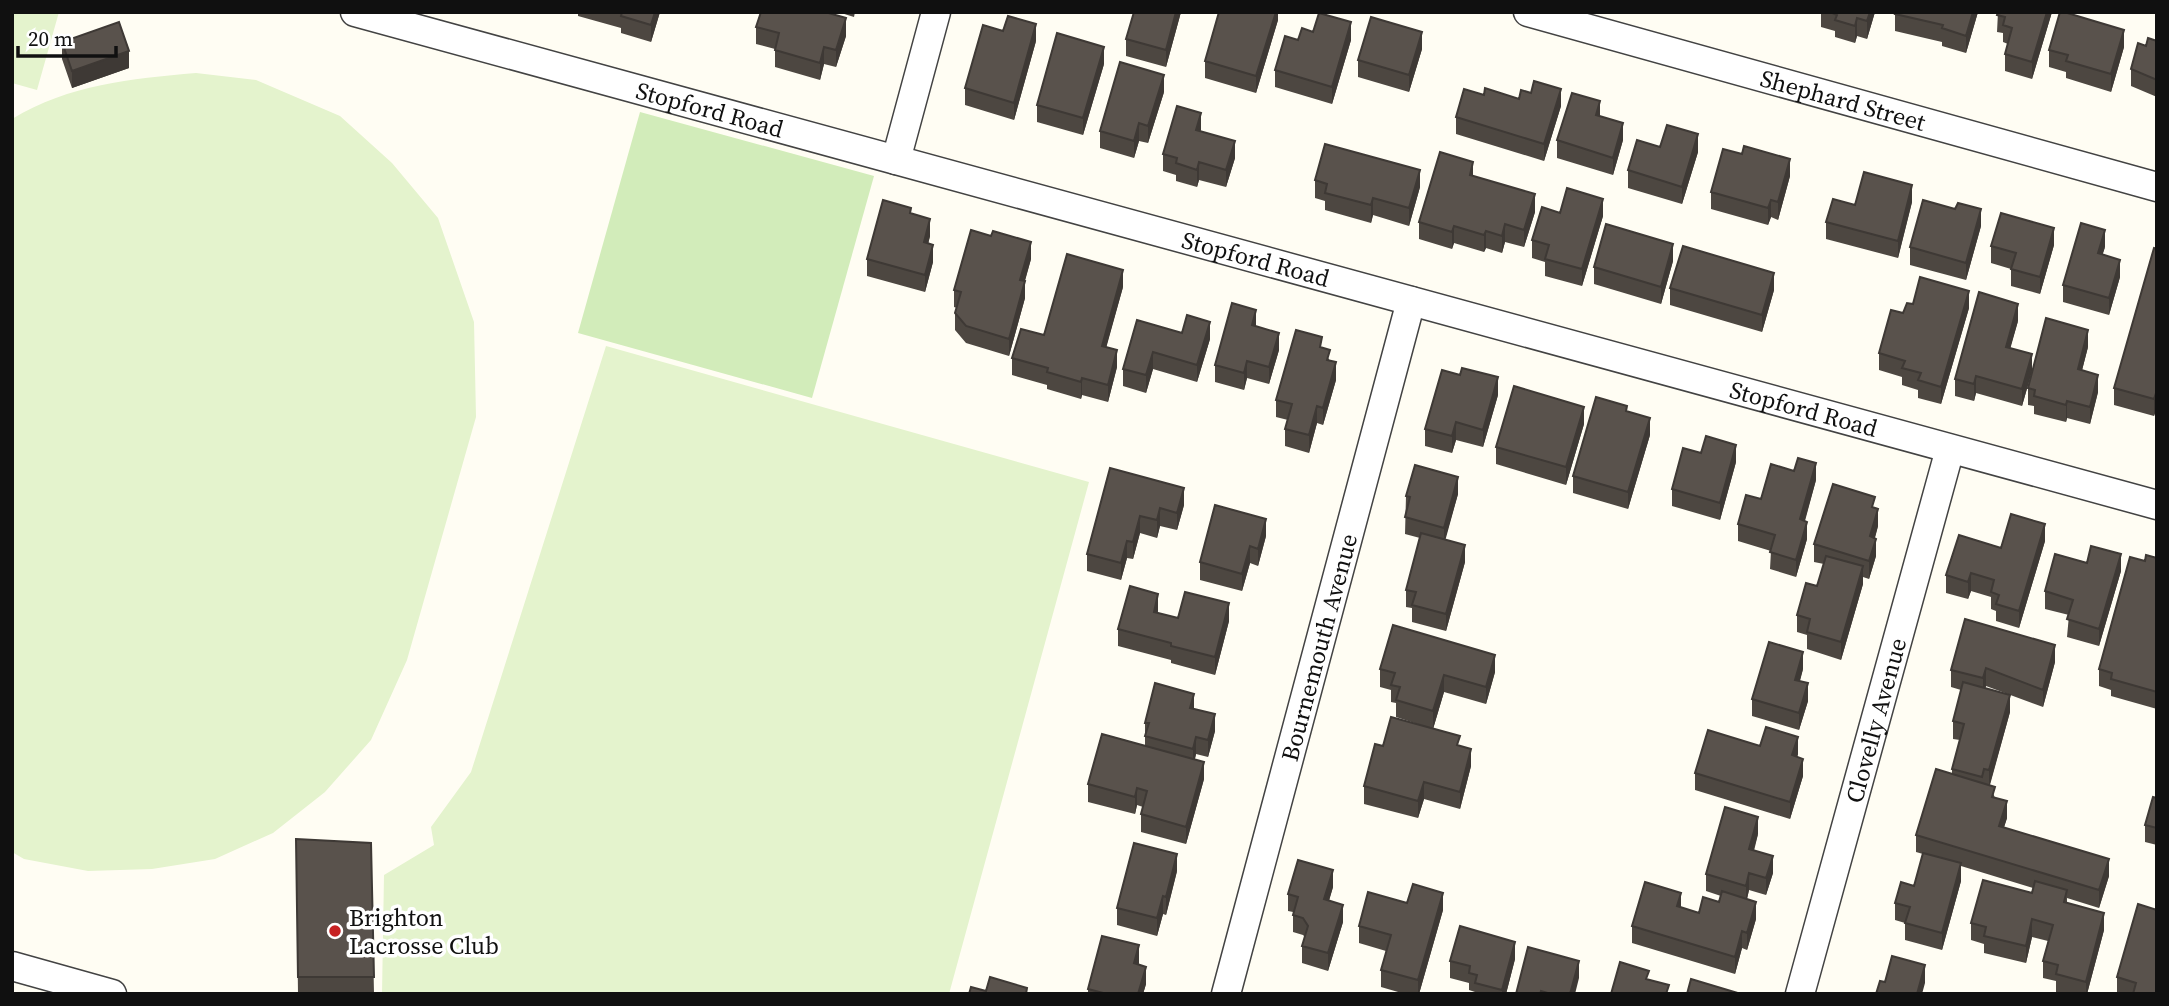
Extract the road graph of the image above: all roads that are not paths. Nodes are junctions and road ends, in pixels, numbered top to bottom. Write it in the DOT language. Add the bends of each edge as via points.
graph roads {
  1 [pos="936,12"];
  2 [pos="1528,12"];
  3 [pos="373,15"];
  4 [pos="896,160"];
  5 [pos="2157,187"];
  6 [pos="1411,301"];
  7 [pos="1950,449"];
  8 [pos="2157,505"];
  9 [pos="12,967"];
  10 [pos="112,994"];
  11 [pos="1226,994"];
  12 [pos="1800,994"];
  1 -- 4 [label="street"];
  2 -- 5 [label="street, Shephard Street"];
  3 -- 4 [label="street, Stopford Road"];
  4 -- 6 [label="street, Stopford Road"];
  6 -- 7 [label="street, Stopford Road"];
  6 -- 11 [label="street, Bournemouth Avenue"];
  7 -- 8 [label="street, Stopford Road"];
  7 -- 12 [label="street, Clovelly Avenue"];
  9 -- 10 [label="street"];
}
